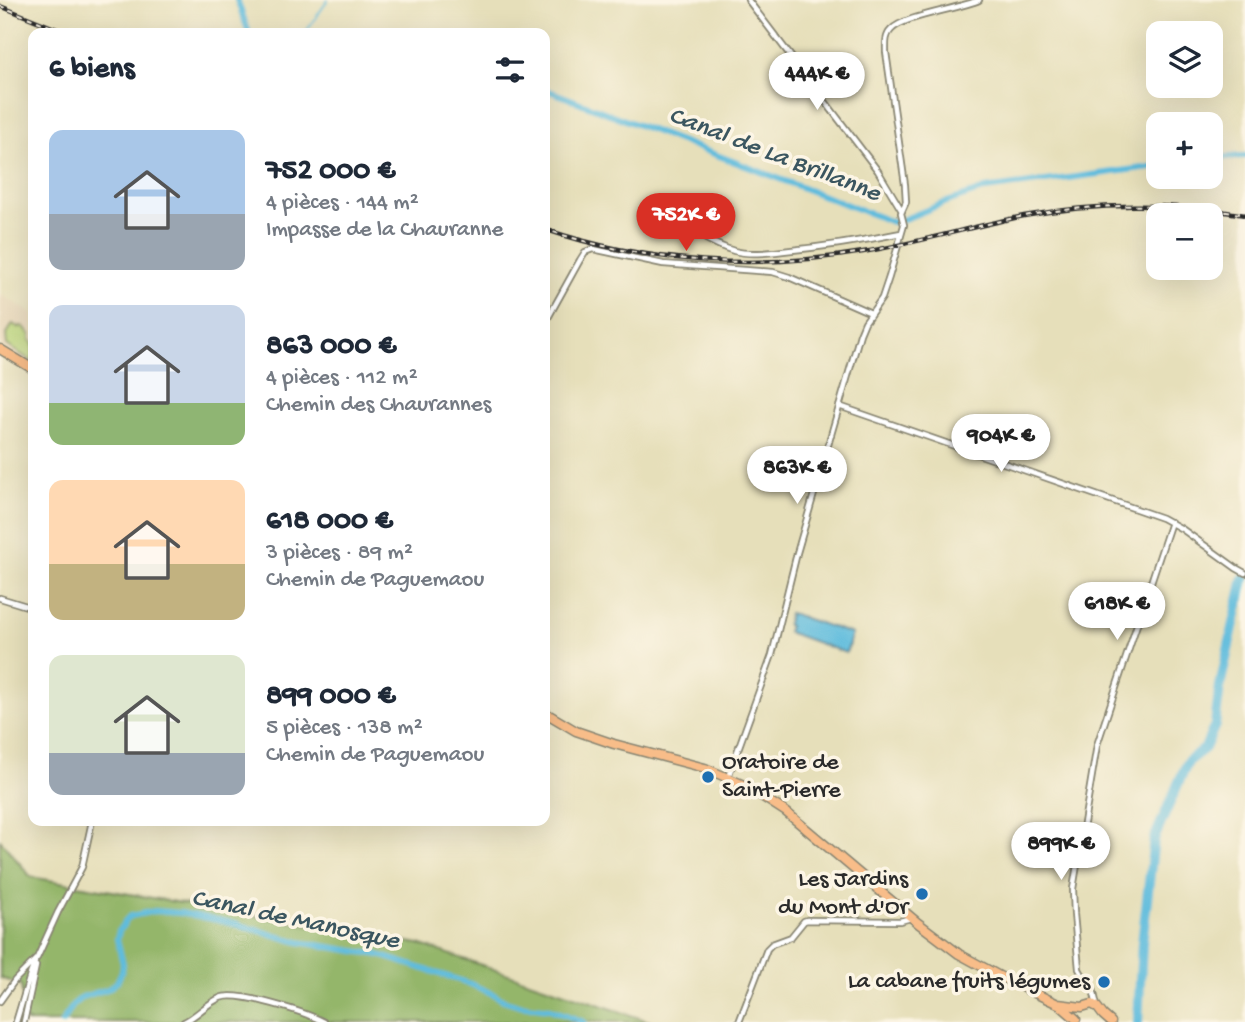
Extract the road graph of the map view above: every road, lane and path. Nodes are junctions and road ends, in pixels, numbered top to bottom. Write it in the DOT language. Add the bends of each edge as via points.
graph roads {
  1 [pos="748,0"];
  2 [pos="979,0"];
  3 [pos="657,209"];
  4 [pos="902,211"];
  5 [pos="901,233"];
  6 [pos="871,313"];
  7 [pos="550,314"];
  8 [pos="0,349"];
  9 [pos="28,366"];
  10 [pos="839,405"];
  11 [pos="1171,522"];
  12 [pos="1245,573"];
  13 [pos="0,598"];
  14 [pos="28,606"];
  15 [pos="550,711"];
  16 [pos="728,777"];
  17 [pos="91,826"];
  18 [pos="912,917"];
  19 [pos="37,958"];
  20 [pos="1094,992"];
  21 [pos="0,1001"];
  22 [pos="1058,1004"];
  23 [pos="1084,1006"];
  24 [pos="1097,1007"];
  25 [pos="1103,1018"];
  26 [pos="1077,1020"];
  27 [pos="16,1022"];
  28 [pos="24,1022"];
  29 [pos="184,1022"];
  30 [pos="324,1022"];
  31 [pos="739,1022"];
  32 [pos="1111,1022"];
  1 -- 4 [label="street" via="878,171"];
  2 -- 4 [label="street" via="903,23 888,34 886,52 906,193"];
  3 -- 5 [label="street" via="705,238 742,253"];
  4 -- 5 [label="street"];
  5 -- 6 [label="street" via="883,295"];
  6 -- 7 [label="street" via="773,272 663,264 590,250"];
  6 -- 10 [label="street"];
  8 -- 9 [label="main road"];
  10 -- 11 [label="street"];
  10 -- 16 [label="street" via="772,655"];
  11 -- 12 [label="street"];
  11 -- 20 [label="street" via="1097,745 1076,864 1073,904 1079,969"];
  13 -- 14 [label="street"];
  15 -- 16 [label="main road" via="593,736"];
  16 -- 18 [label="main road" via="786,812"];
  17 -- 19 [label="street" via="82,867"];
  18 -- 22 [label="main road" via="966,959"];
  18 -- 31 [label="street" via="900,921 804,921 791,937 767,949"];
  19 -- 21 [label="street"];
  19 -- 27 [label="street"];
  19 -- 28 [label="street"];
  20 -- 23 [label="street"];
  20 -- 24 [label="street"];
  22 -- 23 [label="main road"];
  22 -- 26 [label="main road"];
  23 -- 24 [label="main road"];
  23 -- 26 [label="main road" via="1076,1014"];
  24 -- 25 [label="main road"];
  25 -- 32 [label="main road"];
  29 -- 30 [label="street" via="215,1000 229,996"];
}
